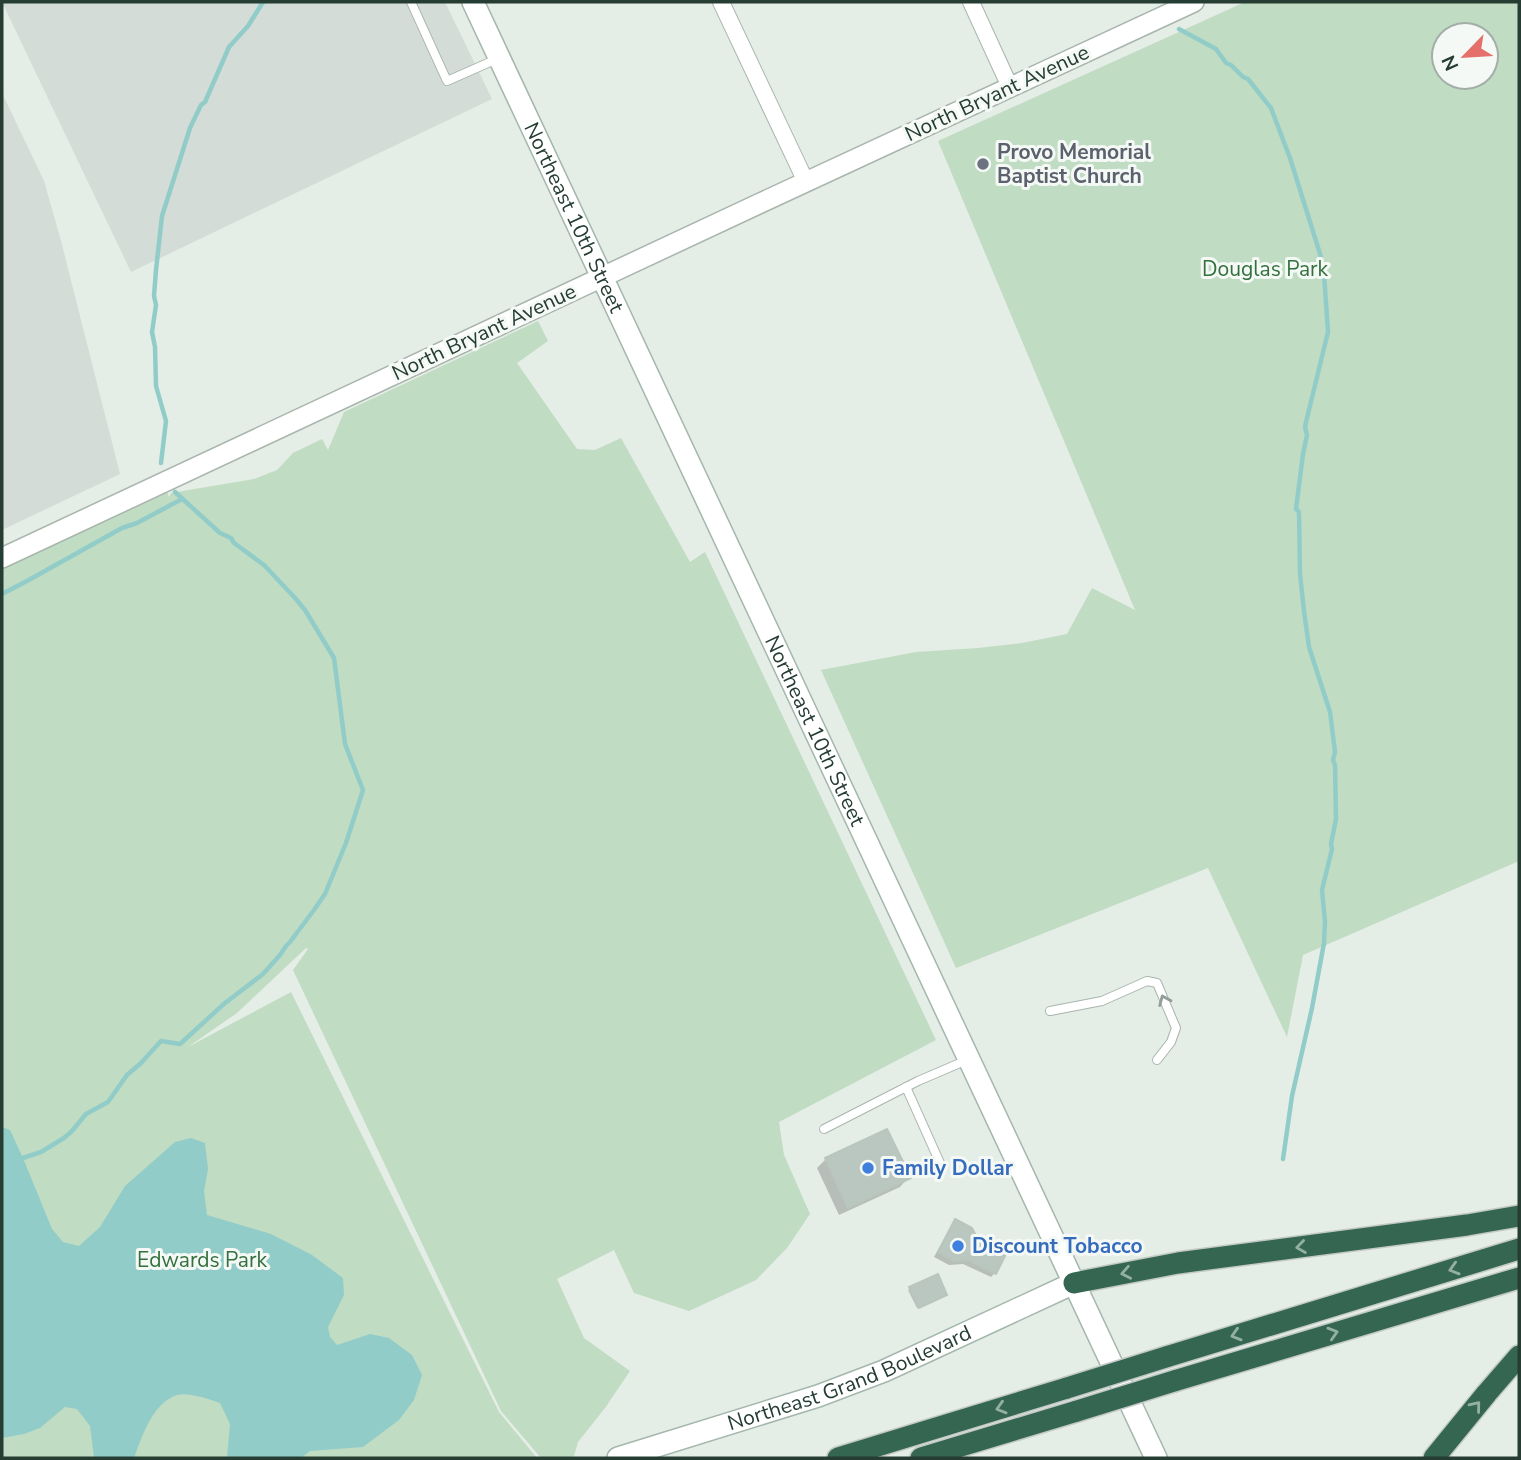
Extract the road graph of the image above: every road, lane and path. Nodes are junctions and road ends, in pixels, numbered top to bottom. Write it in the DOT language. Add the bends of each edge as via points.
graph roads {
  1 [pos="411,2"];
  2 [pos="474,2"];
  3 [pos="721,2"];
  4 [pos="971,2"];
  5 [pos="1194,2"];
  6 [pos="500,58"];
  7 [pos="1010,87"];
  8 [pos="806,182"];
  9 [pos="604,277"];
  10 [pos="2,558"];
  11 [pos="1049,1012"];
  12 [pos="970,1059"];
  13 [pos="1157,1060"];
  14 [pos="906,1087"];
  15 [pos="824,1129"];
  16 [pos="940,1163"];
  17 [pos="1519,1216"];
  18 [pos="1519,1249"];
  19 [pos="1519,1278"];
  20 [pos="1074,1283"];
  21 [pos="1519,1356"];
  22 [pos="618,1458"];
  23 [pos="838,1458"];
  24 [pos="921,1458"];
  25 [pos="1156,1458"];
  26 [pos="1434,1458"];
  1 -- 6 [label="lane" via="447,81"];
  2 -- 6 [label="main road, Northeast 10th Street"];
  3 -- 8 [label="street"];
  4 -- 7 [label="street"];
  5 -- 7 [label="street, North Bryant Avenue"];
  6 -- 9 [label="main road, Northeast 10th Street"];
  7 -- 8 [label="street, North Bryant Avenue"];
  8 -- 9 [label="street, North Bryant Avenue"];
  9 -- 10 [label="street, North Bryant Avenue"];
  9 -- 12 [label="main road, Northeast 10th Street"];
  13 -- 11 [label="lane, one-way" via="1176,1028 1157,984 1147,981 1102,1002"];
  12 -- 14 [label="lane"];
  12 -- 20 [label="main road, Northeast 10th Street"];
  14 -- 15 [label="lane"];
  14 -- 16 [label="lane"];
  17 -- 20 [label="highway, one-way" via="1178,1263"];
  18 -- 23 [label="highway, one-way, bridge"];
  24 -- 19 [label="highway, one-way, bridge"];
  20 -- 22 [label="main road, Northeast Grand Boulevard" via="884,1371"];
  20 -- 25 [label="main road, Northeast 10th Street"];
  26 -- 21 [label="highway, one-way"];
}
